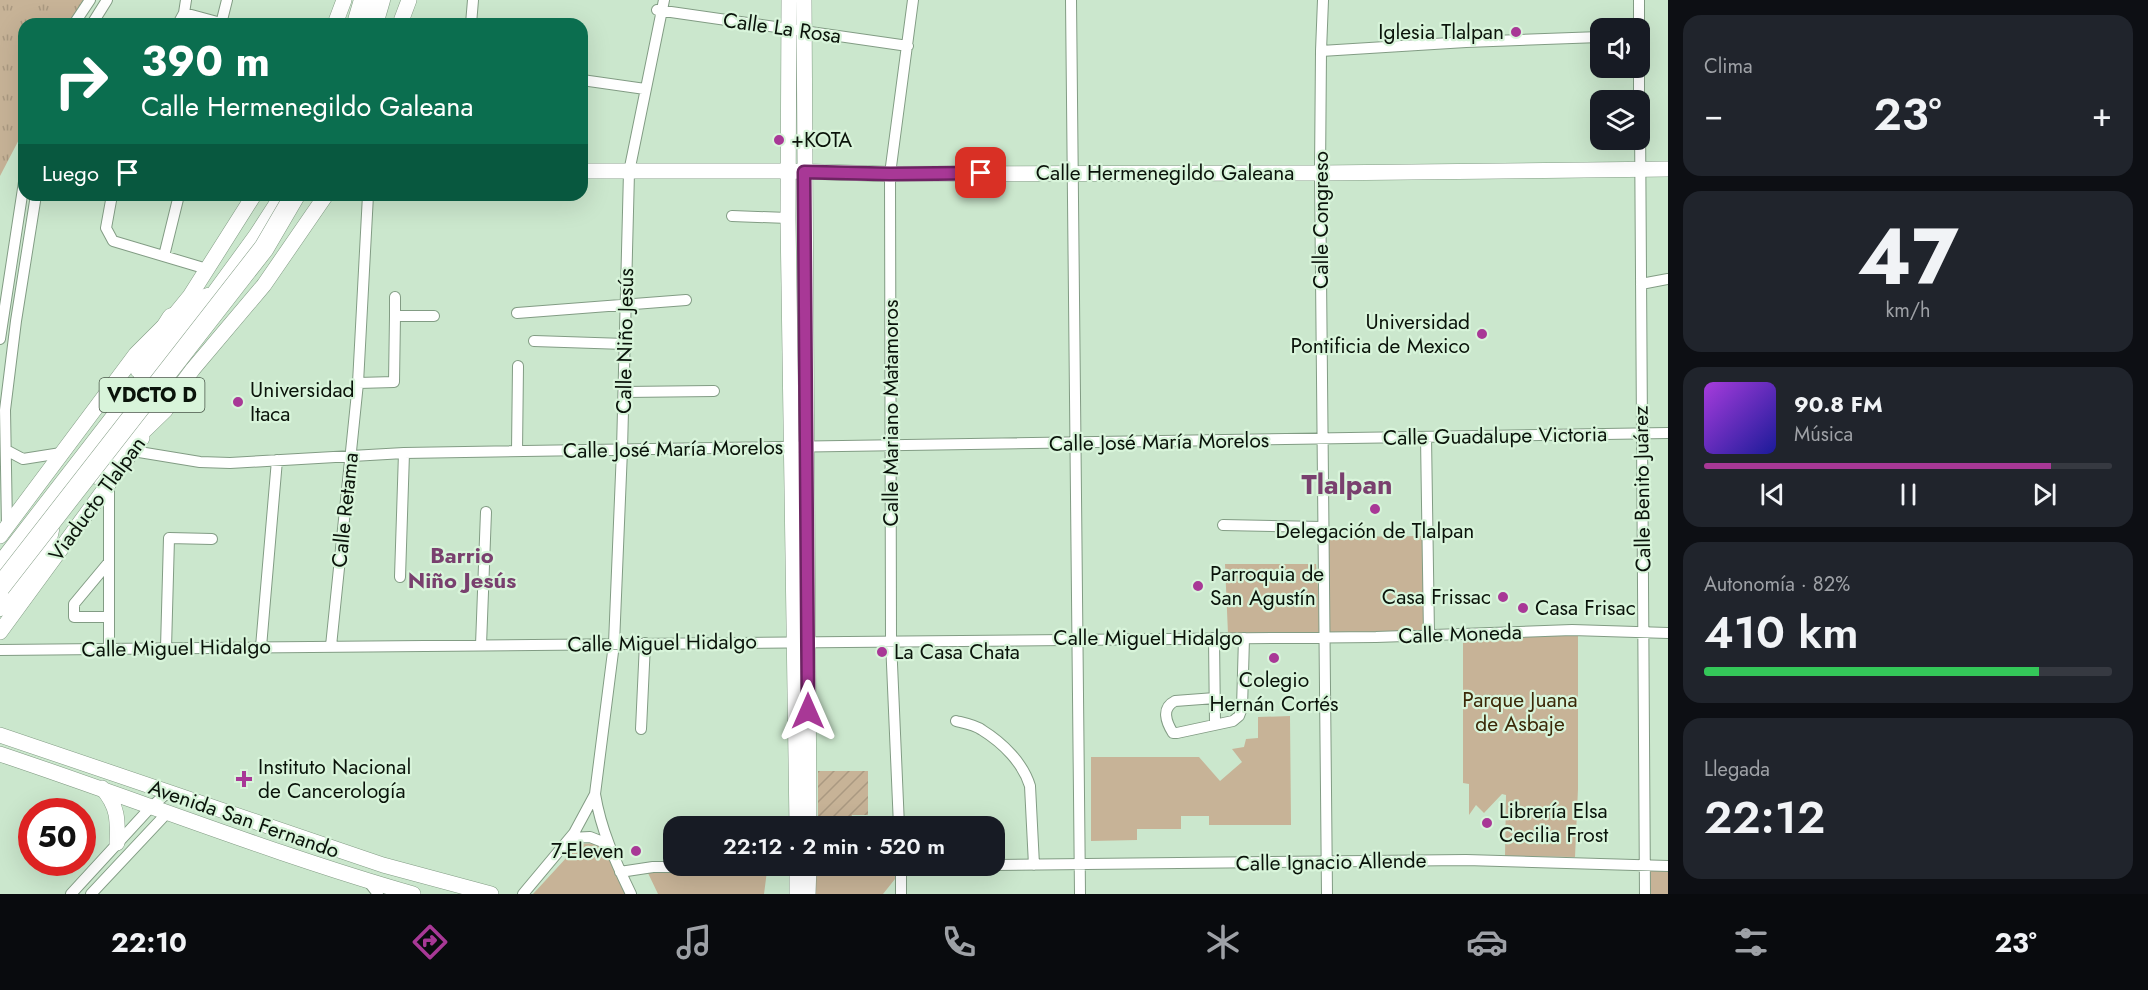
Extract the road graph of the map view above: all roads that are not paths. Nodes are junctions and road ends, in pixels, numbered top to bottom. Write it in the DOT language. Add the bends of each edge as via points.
graph roads {
  1 [pos="90,0"];
  2 [pos="107,0"];
  3 [pos="186,0"];
  4 [pos="227,0"];
  5 [pos="344,0"];
  6 [pos="366,0"];
  7 [pos="378,0"];
  8 [pos="409,0"];
  9 [pos="473,0"];
  10 [pos="789,0"];
  11 [pos="804,0"];
  12 [pos="913,0"];
  13 [pos="1071,0"];
  14 [pos="1323,0"];
  15 [pos="1639,0"];
  16 [pos="661,7"];
  17 [pos="184,13"];
  18 [pos="78,18"];
  19 [pos="96,18"];
  20 [pos="181,18"];
  21 [pos="201,18"];
  22 [pos="222,18"];
  23 [pos="337,18"];
  24 [pos="361,18"];
  25 [pos="373,18"];
  26 [pos="402,18"];
  27 [pos="472,18"];
  28 [pos="1639,18"];
  29 [pos="797,30"];
  30 [pos="1590,37"];
  31 [pos="908,46"];
  32 [pos="1320,51"];
  33 [pos="588,81"];
  34 [pos="645,88"];
  35 [pos="1640,150"];
  36 [pos="1640,168"];
  37 [pos="1668,169"];
  38 [pos="588,171"];
  39 [pos="796,171"];
  40 [pos="629,172"];
  41 [pos="1073,172"];
  42 [pos="1320,173"];
  43 [pos="890,174"];
  44 [pos="21,201"];
  45 [pos="35,201"];
  46 [pos="111,201"];
  47 [pos="178,201"];
  48 [pos="250,201"];
  49 [pos="276,201"];
  50 [pos="281,201"];
  51 [pos="293,201"];
  52 [pos="294,201"];
  53 [pos="322,201"];
  54 [pos="368,201"];
  55 [pos="732,216"];
  56 [pos="789,218"];
  57 [pos="164,256"];
  58 [pos="207,269"];
  59 [pos="1668,279"];
  60 [pos="1641,284"];
  61 [pos="395,297"];
  62 [pos="686,300"];
  63 [pos="626,304"];
  64 [pos="517,313"];
  65 [pos="395,316"];
  66 [pos="434,316"];
  67 [pos="172,318"];
  68 [pos="2,320"];
  69 [pos="16,321"];
  70 [pos="0,339"];
  71 [pos="534,341"];
  72 [pos="625,344"];
  73 [pos="518,366"];
  74 [pos="358,383"];
  75 [pos="714,391"];
  76 [pos="624,392"];
  77 [pos="164,408"];
  78 [pos="2,412"];
  79 [pos="1668,433"];
  80 [pos="1642,434"];
  81 [pos="1426,437"];
  82 [pos="1323,440"];
  83 [pos="1076,444"];
  84 [pos="891,445"];
  85 [pos="799,447"];
  86 [pos="6,450"];
  87 [pos="622,450"];
  88 [pos="133,451"];
  89 [pos="517,451"];
  90 [pos="61,453"];
  91 [pos="404,453"];
  92 [pos="351,455"];
  93 [pos="277,460"];
  94 [pos="109,484"];
  95 [pos="71,488"];
  96 [pos="486,512"];
  97 [pos="45,522"];
  98 [pos="1223,525"];
  99 [pos="1322,527"];
  100 [pos="212,539"];
  101 [pos="2,547"];
  102 [pos="109,562"];
  103 [pos="0,572"];
  104 [pos="400,577"];
  105 [pos="0,587"];
  106 [pos="0,592"];
  107 [pos="0,606"];
  108 [pos="109,617"];
  109 [pos="0,632"];
  110 [pos="1644,633"];
  111 [pos="1668,633"];
  112 [pos="1429,635"];
  113 [pos="1323,637"];
  114 [pos="1214,638"];
  115 [pos="1244,638"];
  116 [pos="1078,639"];
  117 [pos="891,641"];
  118 [pos="801,642"];
  119 [pos="645,643"];
  120 [pos="614,644"];
  121 [pos="481,645"];
  122 [pos="331,646"];
  123 [pos="261,647"];
  124 [pos="109,648"];
  125 [pos="166,648"];
  126 [pos="0,650"];
  127 [pos="1215,698"];
  128 [pos="956,721"];
  129 [pos="1215,724"];
  130 [pos="641,729"];
  131 [pos="1,734"];
  132 [pos="0,754"];
  133 [pos="102,788"];
  134 [pos="167,793"];
  135 [pos="595,794"];
  136 [pos="150,808"];
  137 [pos="167,813"];
  138 [pos="796,816"];
  139 [pos="809,816"];
  140 [pos="899,816"];
  141 [pos="570,838"];
  142 [pos="312,841"];
  143 [pos="117,843"];
  144 [pos="608,844"];
  145 [pos="298,859"];
  146 [pos="1326,862"];
  147 [pos="1034,865"];
  148 [pos="1080,865"];
  149 [pos="1005,866"];
  150 [pos="1645,866"];
  151 [pos="1668,866"];
  152 [pos="663,867"];
  153 [pos="620,872"];
  154 [pos="797,876"];
  155 [pos="809,876"];
  156 [pos="901,876"];
  157 [pos="368,881"];
  158 [pos="71,894"];
  159 [pos="91,894"];
  160 [pos="378,894"];
  161 [pos="413,894"];
  162 [pos="491,894"];
  163 [pos="523,894"];
  164 [pos="631,894"];
  165 [pos="797,894"];
  166 [pos="808,894"];
  167 [pos="901,894"];
  168 [pos="1080,894"];
  169 [pos="1327,894"];
  170 [pos="1645,894"];
  1 -- 18 [label="street"];
  2 -- 19 [label="street"];
  3 -- 17 [label="street"];
  4 -- 22 [label="street"];
  5 -- 23 [label="main road"];
  6 -- 24 [label="highway"];
  7 -- 25 [label="highway"];
  8 -- 26 [label="main road"];
  9 -- 27 [label="street"];
  10 -- 29 [label="main road"];
  11 -- 29 [label="main road"];
  12 -- 31 [label="street, Calle Mariano Matamoros"];
  13 -- 41 [label="street"];
  14 -- 32 [label="street, Calle Congreso"];
  15 -- 28 [label="street"];
  16 -- 29 [label="street, Calle La Rosa"];
  16 -- 34 [label="street, Calle Niño Jesús"];
  17 -- 20 [label="street"];
  17 -- 21 [label="street"];
  29 -- 31 [label="street, Calle La Rosa"];
  29 -- 39 [label="main road"];
  30 -- 32 [label="street"];
  31 -- 43 [label="street, Calle Mariano Matamoros"];
  32 -- 42 [label="street, Calle Congreso"];
  33 -- 34 [label="street"];
  34 -- 40 [label="street, Calle Niño Jesús"];
  35 -- 36 [label="street, Calle Benito Juárez"];
  36 -- 37 [label="main road, Calle Hermenegildo Galeana"];
  36 -- 42 [label="main road, Calle Hermenegildo Galeana"];
  36 -- 60 [label="street, Calle Benito Juárez"];
  38 -- 40 [label="main road, Calle Hermenegildo Galeana"];
  39 -- 40 [label="main road, Calle Hermenegildo Galeana"];
  39 -- 43 [label="main road, Calle Hermenegildo Galeana"];
  39 -- 56 [label="main road"];
  39 -- 85 [label="main road"];
  40 -- 63 [label="street, Calle Niño Jesús"];
  41 -- 42 [label="main road, Calle Hermenegildo Galeana"];
  41 -- 43 [label="main road, Calle Hermenegildo Galeana"];
  41 -- 83 [label="street"];
  42 -- 82 [label="street, Calle Congreso"];
  43 -- 84 [label="street, Calle Mariano Matamoros"];
  44 -- 68 [label="street"];
  45 -- 69 [label="street"];
  46 -- 57 [label="street" via="106,228 113,241"];
  47 -- 57 [label="street"];
  48 -- 58 [label="main road"];
  49 -- 95 [label="highway, Viaducto Tlalpan / VDCTO D"];
  50 -- 103 [label="highway" via="193,325"];
  51 -- 105 [label="highway, bridge" via="264,248"];
  52 -- 95 [label="highway, Viaducto Tlalpan / VDCTO D" via="250,267"];
  53 -- 77 [label="main road, Viaducto Tlalpan" via="264,285"];
  54 -- 74 [label="street, Calle Retama"];
  55 -- 56 [label="street"];
  56 -- 85 [label="main road"];
  57 -- 58 [label="street"];
  58 -- 67 [label="main road"];
  59 -- 60 [label="street"];
  60 -- 80 [label="street, Calle Benito Juárez"];
  61 -- 65 [label="street"];
  62 -- 63 [label="street"];
  63 -- 64 [label="street"];
  63 -- 72 [label="street, Calle Niño Jesús"];
  65 -- 66 [label="street"];
  65 -- 74 [label="street" via="394,382"];
  67 -- 90 [label="main road" via="136,354"];
  67 -- 95 [label="highway" via="134,380 88,443"];
  68 -- 69 [label="street"];
  68 -- 70 [label="street"];
  69 -- 78 [label="street"];
  71 -- 72 [label="street"];
  72 -- 76 [label="street, Calle Niño Jesús"];
  73 -- 89 [label="street"];
  74 -- 92 [label="street, Calle Retama"];
  75 -- 76 [label="street"];
  76 -- 87 [label="street, Calle Niño Jesús"];
  77 -- 88 [label="main road, Viaducto Tlalpan"];
  77 -- 95 [label="highway"];
  78 -- 86 [label="street"];
  79 -- 80 [label="street, Calle Guadalupe Victoria"];
  80 -- 81 [label="street, Calle Guadalupe Victoria"];
  80 -- 110 [label="street, Calle Benito Juárez"];
  81 -- 82 [label="street, Calle Guadalupe Victoria"];
  81 -- 112 [label="street"];
  82 -- 83 [label="street, Calle José María Morelos"];
  82 -- 99 [label="street, Calle Congreso"];
  83 -- 84 [label="street, Calle José María Morelos"];
  83 -- 116 [label="street"];
  84 -- 85 [label="street, Calle José María Morelos"];
  84 -- 117 [label="street, Calle Mariano Matamoros"];
  85 -- 87 [label="street, Calle José María Morelos"];
  85 -- 118 [label="main road"];
  86 -- 90 [label="street" via="23,459"];
  86 -- 101 [label="street"];
  87 -- 89 [label="street, Calle José María Morelos"];
  87 -- 120 [label="street, Calle Niño Jesús"];
  88 -- 93 [label="street, Calle José María Morelos" via="200,462"];
  88 -- 94 [label="main road, Viaducto Tlalpan"];
  89 -- 91 [label="street, Calle José María Morelos"];
  90 -- 101 [label="main road"];
  91 -- 92 [label="street, Calle José María Morelos"];
  91 -- 104 [label="street"];
  92 -- 93 [label="street, Calle José María Morelos"];
  92 -- 122 [label="street, Calle Retama"];
  93 -- 123 [label="street"];
  94 -- 102 [label="street"];
  94 -- 109 [label="main road, Viaducto Tlalpan"];
  95 -- 97 [label="highway, Viaducto Tlalpan / VDCTO D"];
  96 -- 121 [label="street"];
  97 -- 101 [label="highway, Viaducto Tlalpan / VDCTO D"];
  97 -- 106 [label="highway, Viaducto Tlalpan / VDCTO D"];
  97 -- 107 [label="highway" via="46,543"];
  98 -- 99 [label="street"];
  99 -- 113 [label="street, Calle Congreso"];
  100 -- 125 [label="street" via="169,538"];
  102 -- 108 [label="street"];
  102 -- 108 [label="street" via="74,604 74,617"];
  108 -- 124 [label="street"];
  110 -- 111 [label="street, Calle Moneda"];
  110 -- 112 [label="street, Calle Moneda" via="1572,630"];
  110 -- 150 [label="street, Calle Benito Juárez"];
  112 -- 113 [label="street, Calle Moneda"];
  113 -- 115 [label="street, Calle Miguel Hidalgo"];
  113 -- 146 [label="street, Calle Congreso"];
  114 -- 115 [label="street, Calle Miguel Hidalgo"];
  114 -- 116 [label="street, Calle Miguel Hidalgo"];
  114 -- 127 [label="street"];
  115 -- 129 [label="street" via="1242,708 1233,721"];
  116 -- 117 [label="street, Calle Miguel Hidalgo"];
  116 -- 148 [label="street"];
  117 -- 118 [label="street, Calle Miguel Hidalgo"];
  117 -- 140 [label="street, Calle Mariano Matamoros"];
  118 -- 119 [label="street, Calle Miguel Hidalgo"];
  118 -- 138 [label="main road"];
  118 -- 139 [label="main road"];
  119 -- 120 [label="street, Calle Miguel Hidalgo"];
  119 -- 130 [label="street"];
  120 -- 121 [label="street, Calle Miguel Hidalgo"];
  120 -- 135 [label="street, Calle Niño Jesús"];
  121 -- 122 [label="street, Calle Miguel Hidalgo"];
  122 -- 123 [label="street, Calle Miguel Hidalgo"];
  123 -- 125 [label="street, Calle Miguel Hidalgo"];
  124 -- 125 [label="street, Calle Miguel Hidalgo"];
  124 -- 126 [label="street, Calle Miguel Hidalgo"];
  127 -- 129 [label="street"];
  127 -- 129 [label="street" via="1175,701 1166,710 1173,733"];
  128 -- 147 [label="street" via="981,728 1017,760 1027,775"];
  131 -- 134 [label="main road, Avenida San Fernando"];
  132 -- 133 [label="main road, Avenida San Fernando"];
  133 -- 136 [label="main road, Avenida San Fernando"];
  133 -- 143 [label="main road" via="112,799 117,815"];
  134 -- 136 [label="street"];
  134 -- 142 [label="main road, Avenida San Fernando"];
  135 -- 141 [label="street"];
  135 -- 144 [label="street, Calle Niño Jesús"];
  136 -- 137 [label="main road, Avenida San Fernando"];
  136 -- 143 [label="street"];
  137 -- 145 [label="main road, Avenida San Fernando"];
  137 -- 159 [label="street"];
  141 -- 144 [label="street" via="590,837"];
  141 -- 163 [label="street"];
  142 -- 145 [label="main road"];
  142 -- 162 [label="main road, Avenida San Fernando"];
  143 -- 158 [label="street"];
  144 -- 153 [label="street, Calle Niño Jesús"];
  145 -- 157 [label="main road, Avenida San Fernando"];
  146 -- 148 [label="street, Calle Ignacio Allende"];
  146 -- 150 [label="street, Calle Ignacio Allende" via="1466,860"];
  146 -- 169 [label="street, Calle Congreso"];
  147 -- 148 [label="street, Calle Ignacio Allende"];
  147 -- 149 [label="street, Calle Ignacio Allende"];
  148 -- 168 [label="street"];
  150 -- 151 [label="street, Calle Ignacio Allende"];
  150 -- 170 [label="street, Calle Benito Juárez"];
  152 -- 153 [label="street, Calle Ignacio Allende"];
  153 -- 164 [label="street, Calle Niño Jesús"];
  154 -- 165 [label="main road"];
  155 -- 166 [label="main road"];
  156 -- 167 [label="street"];
  157 -- 160 [label="street"];
  157 -- 161 [label="main road, Avenida San Fernando"];
}
